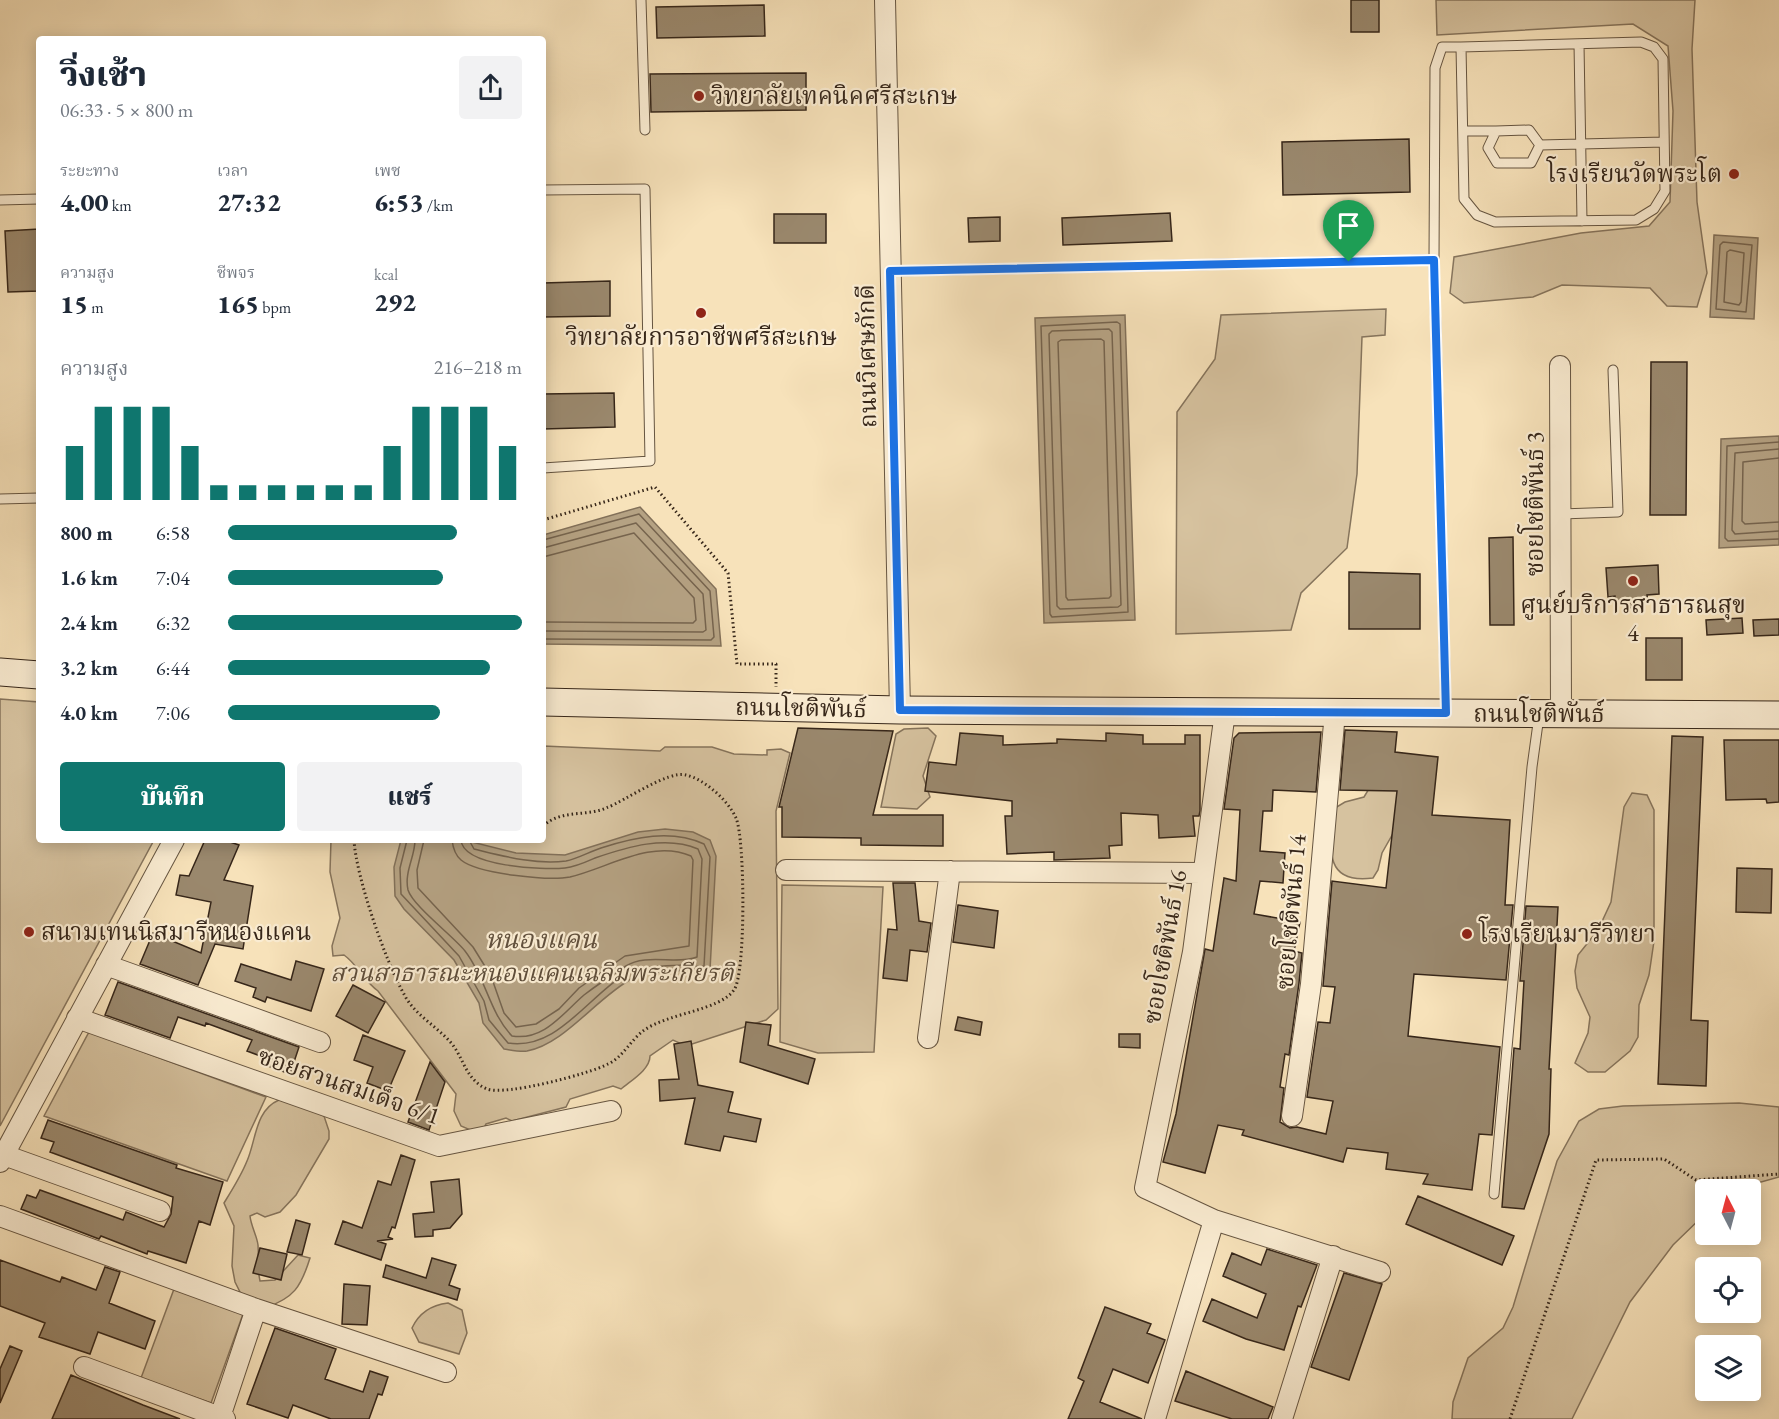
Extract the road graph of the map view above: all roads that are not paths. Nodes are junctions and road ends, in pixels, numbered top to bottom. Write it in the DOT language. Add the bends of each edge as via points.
graph roads {
  1 [pos="641,0"];
  2 [pos="885,0"];
  3 [pos="1579,44"];
  4 [pos="1461,47"];
  5 [pos="645,130"];
  6 [pos="1496,130"];
  7 [pos="1463,131"];
  8 [pos="1664,142"];
  9 [pos="1581,144"];
  10 [pos="1540,145"];
  11 [pos="546,190"];
  12 [pos="36,199"];
  13 [pos="0,200"];
  14 [pos="1582,221"];
  15 [pos="1434,260"];
  16 [pos="890,271"];
  17 [pos="1560,366"];
  18 [pos="1613,370"];
  19 [pos="546,468"];
  20 [pos="36,498"];
  21 [pos="0,499"];
  22 [pos="1561,514"];
  23 [pos="0,672"];
  24 [pos="36,675"];
  25 [pos="546,702"];
  26 [pos="900,710"];
  27 [pos="1225,712"];
  28 [pos="1335,712"];
  29 [pos="1446,713"];
  30 [pos="1550,714"];
  31 [pos="1779,715"];
  32 [pos="172,843"];
  33 [pos="786,870"];
  34 [pos="950,872"];
  35 [pos="1203,873"];
  36 [pos="106,965"];
  37 [pos="77,1018"];
  38 [pos="928,1038"];
  39 [pos="320,1042"];
  40 [pos="611,1111"];
  41 [pos="1292,1116"];
  42 [pos="2,1158"];
  43 [pos="1494,1194"];
  44 [pos="160,1211"];
  45 [pos="0,1216"];
  46 [pos="1214,1220"];
  47 [pos="1333,1256"];
  48 [pos="1380,1272"];
  49 [pos="256,1309"];
  50 [pos="84,1367"];
  51 [pos="446,1372"];
  52 [pos="223,1418"];
  53 [pos="1155,1419"];
  54 [pos="1282,1419"];
  1 -- 5 [label="lane"];
  2 -- 16 [label="street, ถนนวิเศษภักดี"];
  3 -- 4 [label="lane"];
  3 -- 8 [label="lane" via="1641,42 1653,47 1663,58"];
  3 -- 9 [label="lane"];
  4 -- 7 [label="lane"];
  4 -- 15 [label="lane" via="1442,47 1435,68"];
  6 -- 7 [label="lane"];
  6 -- 10 [label="lane" via="1529,130"];
  6 -- 10 [label="lane" via="1488,148 1497,163 1531,163"];
  7 -- 14 [label="lane" via="1464,199 1477,215 1495,222"];
  8 -- 9 [label="lane"];
  8 -- 14 [label="lane" via="1665,191 1654,209 1636,220"];
  9 -- 10 [label="lane"];
  9 -- 14 [label="lane"];
  11 -- 19 [label="lane" via="645,189 650,460"];
  12 -- 13 [label="lane"];
  15 -- 16 [label="lane"];
  15 -- 29 [label="lane"];
  16 -- 26 [label="street, ถนนวิเศษภักดี"];
  17 -- 22 [label="street, ซอยโชติพันธ์ 3"];
  18 -- 22 [label="lane" via="1618,512"];
  20 -- 21 [label="lane"];
  22 -- 30 [label="street, ซอยโชติพันธ์ 3"];
  23 -- 24 [label="street"];
  25 -- 26 [label="street, ถนนโชติพันธ์"];
  26 -- 27 [label="street, ถนนโชติพันธ์"];
  27 -- 28 [label="street, ถนนโชติพันธ์"];
  27 -- 35 [label="street, ซอยโชติพันธ์ 16"];
  28 -- 29 [label="street, ถนนโชติพันธ์"];
  28 -- 41 [label="street, ซอยโชติพันธ์ 14" via="1311,984"];
  29 -- 30 [label="street, ถนนโชติพันธ์"];
  30 -- 31 [label="street, ถนนโชติพันธ์"];
  30 -- 43 [label="lane" via="1532,767"];
  32 -- 36 [label="street"];
  33 -- 34 [label="street"];
  34 -- 35 [label="street"];
  34 -- 38 [label="street"];
  35 -- 46 [label="street, ซอยโชติพันธ์ 16" via="1192,952 1145,1188"];
  36 -- 37 [label="street"];
  36 -- 39 [label="street"];
  37 -- 40 [label="street, ซอยสวนสมเด็จ 6/1" via="439,1146"];
  37 -- 42 [label="street"];
  42 -- 44 [label="street"];
  45 -- 49 [label="street"];
  46 -- 47 [label="street"];
  46 -- 53 [label="street"];
  47 -- 48 [label="street"];
  47 -- 54 [label="street"];
  49 -- 51 [label="street"];
  49 -- 52 [label="street"];
  50 -- 52 [label="street"];
}
